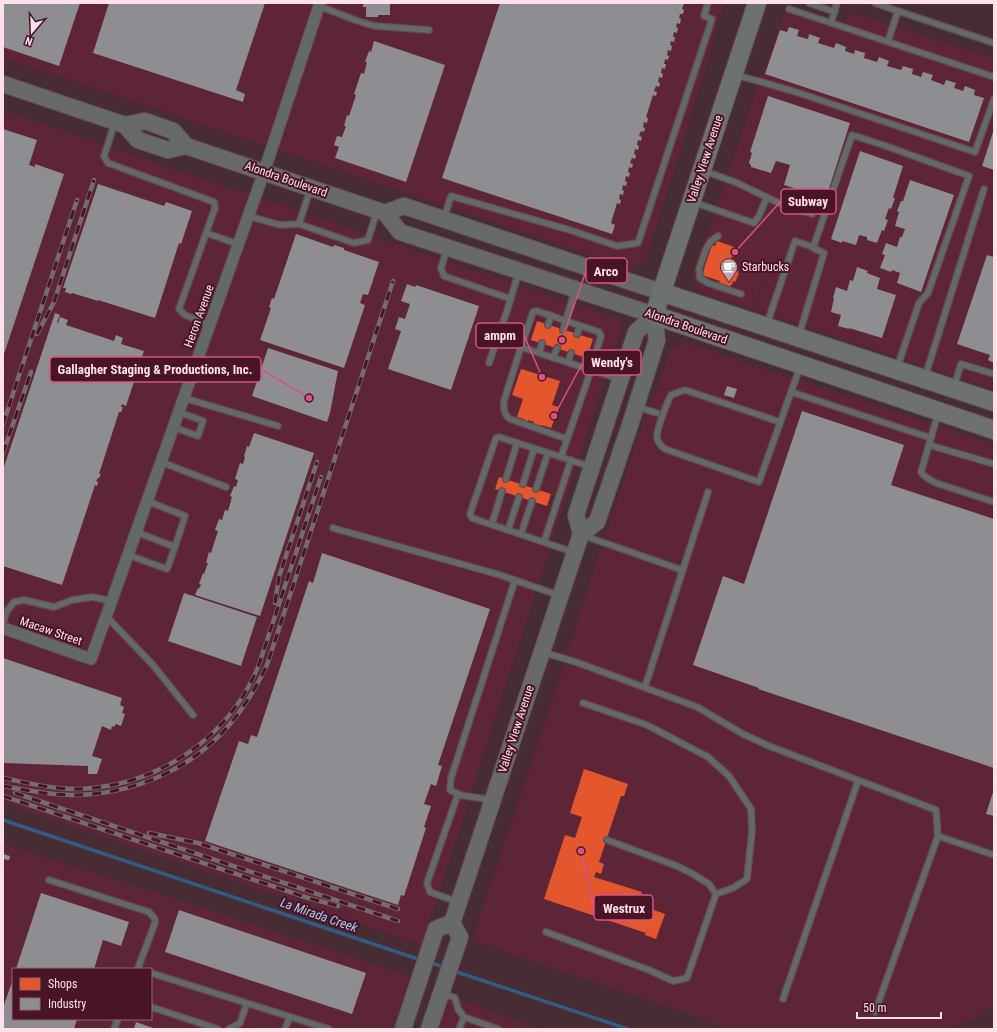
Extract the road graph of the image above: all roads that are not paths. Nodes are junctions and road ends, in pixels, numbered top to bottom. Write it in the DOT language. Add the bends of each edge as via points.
graph roads {
  1 [pos="708,3"];
  2 [pos="757,3"];
  3 [pos="809,3"];
  4 [pos="837,3"];
  5 [pos="875,3"];
  6 [pos="319,5"];
  7 [pos="790,9"];
  8 [pos="898,11"];
  9 [pos="834,12"];
  10 [pos="831,22"];
  11 [pos="429,30"];
  12 [pos="888,41"];
  13 [pos="994,42"];
  14 [pos="733,75"];
  15 [pos="994,77"];
  16 [pos="3,84"];
  17 [pos="994,99"];
  18 [pos="120,123"];
  19 [pos="702,170"];
  20 [pos="264,172"];
  21 [pos="310,188"];
  22 [pos="984,190"];
  23 [pos="767,197"];
  24 [pos="691,201"];
  25 [pos="381,212"];
  26 [pos="812,214"];
  27 [pos="248,216"];
  28 [pos="444,219"];
  29 [pos="299,224"];
  30 [pos="206,233"];
  31 [pos="718,236"];
  32 [pos="238,244"];
  33 [pos="813,247"];
  34 [pos="448,248"];
  35 [pos="519,271"];
  36 [pos="576,290"];
  37 [pos="661,292"];
  38 [pos="741,294"];
  39 [pos="511,299"];
  40 [pos="551,315"];
  41 [pos="654,315"];
  42 [pos="566,321"];
  43 [pos="209,325"];
  44 [pos="548,325"];
  45 [pos="580,326"];
  46 [pos="766,326"];
  47 [pos="563,330"];
  48 [pos="577,334"];
  49 [pos="798,337"];
  50 [pos="542,343"];
  51 [pos="521,347"];
  52 [pos="557,348"];
  53 [pos="539,353"];
  54 [pos="571,353"];
  55 [pos="553,358"];
  56 [pos="568,362"];
  57 [pos="489,363"];
  58 [pos="801,365"];
  59 [pos="591,370"];
  60 [pos="896,370"];
  61 [pos="994,374"];
  62 [pos="924,379"];
  63 [pos="620,380"];
  64 [pos="953,389"];
  65 [pos="791,392"];
  66 [pos="184,398"];
  67 [pos="994,402"];
  68 [pos="640,408"];
  69 [pos="939,411"];
  70 [pos="178,412"];
  71 [pos="657,413"];
  72 [pos="780,422"];
  73 [pos="278,426"];
  74 [pos="173,427"];
  75 [pos="994,430"];
  76 [pos="931,438"];
  77 [pos="567,439"];
  78 [pos="517,443"];
  79 [pos="929,446"];
  80 [pos="534,449"];
  81 [pos="548,453"];
  82 [pos="561,457"];
  83 [pos="571,460"];
  84 [pos="161,462"];
  85 [pos="994,464"];
  86 [pos="592,467"];
  87 [pos="506,479"];
  88 [pos="523,484"];
  89 [pos="226,487"];
  90 [pos="536,489"];
  91 [pos="502,491"];
  92 [pos="708,492"];
  93 [pos="519,496"];
  94 [pos="147,501"];
  95 [pos="532,501"];
  96 [pos="994,502"];
  97 [pos="492,524"];
  98 [pos="333,528"];
  99 [pos="508,530"];
  100 [pos="136,532"];
  101 [pos="521,534"];
  102 [pos="581,534"];
  103 [pos="544,542"];
  104 [pos="175,547"];
  105 [pos="575,552"];
  106 [pos="128,555"];
  107 [pos="682,570"];
  108 [pos="515,580"];
  109 [pos="561,596"];
  110 [pos="112,601"];
  111 [pos="106,616"];
  112 [pos="3,623"];
  113 [pos="3,628"];
  114 [pos="542,652"];
  115 [pos="91,659"];
  116 [pos="645,687"];
  117 [pos="583,703"];
  118 [pos="193,715"];
  119 [pos="858,781"];
  120 [pos="458,794"];
  121 [pos="493,800"];
  122 [pos="938,836"];
  123 [pos="607,840"];
  124 [pos="994,855"];
  125 [pos="49,880"];
  126 [pos="716,894"];
  127 [pos="459,902"];
  128 [pos="452,923"];
  129 [pos="546,932"];
  130 [pos="138,968"];
  131 [pos="152,973"];
  132 [pos="442,989"];
  133 [pos="783,999"];
  134 [pos="247,1003"];
  135 [pos="152,1007"];
  136 [pos="875,1012"];
  137 [pos="290,1017"];
  138 [pos="464,1017"];
  139 [pos="218,1029"];
  140 [pos="230,1029"];
  141 [pos="286,1029"];
  142 [pos="329,1029"];
  143 [pos="403,1029"];
  144 [pos="429,1029"];
  145 [pos="459,1029"];
  146 [pos="498,1029"];
  1 -- 28 [label="lane" via="704,16 712,19 638,243 616,246 451,196"];
  2 -- 14 [label="main road, Valley View Avenue"];
  3 -- 9 [label="lane"];
  4 -- 9 [label="lane"];
  5 -- 8 [label="lane"];
  6 -- 11 [label="lane" via="374,26"];
  6 -- 20 [label="street, Heron Avenue"];
  7 -- 10 [label="lane"];
  8 -- 12 [label="lane"];
  8 -- 13 [label="lane"];
  9 -- 10 [label="lane"];
  10 -- 12 [label="lane"];
  12 -- 15 [label="lane"];
  14 -- 17 [label="lane" via="799,93 975,152"];
  14 -- 19 [label="main road, Valley View Avenue"];
  16 -- 18 [label="main road"];
  18 -- 20 [label="main road, Alondra Boulevard" via="145,121 173,131 186,146"];
  18 -- 30 [label="lane" via="104,156 108,163 214,202 215,208"];
  19 -- 23 [label="lane"];
  19 -- 24 [label="main road, Valley View Avenue"];
  20 -- 21 [label="main road, Alondra Boulevard"];
  20 -- 27 [label="street, Heron Avenue"];
  21 -- 25 [label="main road, Alondra Boulevard"];
  21 -- 29 [label="lane"];
  22 -- 62 [label="lane"];
  23 -- 24 [label="lane" via="754,223"];
  23 -- 26 [label="lane"];
  24 -- 37 [label="main road, Valley View Avenue"];
  25 -- 28 [label="main road, Alondra Boulevard" via="404,206"];
  25 -- 29 [label="lane" via="368,240 354,243"];
  25 -- 34 [label="main road, Alondra Boulevard" via="400,232"];
  27 -- 29 [label="lane" via="280,226"];
  27 -- 32 [label="street, Heron Avenue"];
  28 -- 37 [label="main road, Alondra Boulevard"];
  30 -- 32 [label="lane"];
  30 -- 43 [label="lane" via="179,309 185,316"];
  31 -- 38 [label="lane" via="706,249 699,269 700,278"];
  32 -- 43 [label="street, Heron Avenue"];
  33 -- 46 [label="lane" via="795,241"];
  33 -- 49 [label="lane" via="824,252"];
  33 -- 60 [label="lane" via="852,135 969,176 928,293 919,303"];
  34 -- 35 [label="main road, Alondra Boulevard"];
  34 -- 39 [label="lane" via="441,268 444,276"];
  35 -- 36 [label="main road, Alondra Boulevard"];
  35 -- 39 [label="lane"];
  36 -- 41 [label="main road, Alondra Boulevard"];
  36 -- 42 [label="lane"];
  37 -- 41 [label="main road, Valley View Avenue"];
  37 -- 46 [label="main road, Alondra Boulevard"];
  39 -- 57 [label="lane"];
  40 -- 42 [label="lane"];
  40 -- 44 [label="lane"];
  40 -- 51 [label="lane" via="537,310 533,312"];
  41 -- 58 [label="main road, Alondra Boulevard"];
  41 -- 63 [label="main road, Valley View Avenue" via="636,332"];
  41 -- 102 [label="main road, Valley View Avenue" via="658,340 630,425 597,522"];
  42 -- 45 [label="lane"];
  42 -- 47 [label="lane"];
  43 -- 66 [label="street, Heron Avenue"];
  45 -- 48 [label="lane"];
  45 -- 59 [label="lane" via="599,332 601,336"];
  46 -- 49 [label="main road, Alondra Boulevard"];
  49 -- 60 [label="main road, Alondra Boulevard"];
  50 -- 53 [label="lane"];
  51 -- 53 [label="lane"];
  51 -- 77 [label="lane" via="504,401 505,412 510,419"];
  52 -- 55 [label="lane"];
  53 -- 55 [label="lane"];
  54 -- 56 [label="lane"];
  55 -- 56 [label="lane"];
  56 -- 59 [label="lane"];
  58 -- 65 [label="lane"];
  58 -- 69 [label="main road, Alondra Boulevard"];
  59 -- 63 [label="lane"];
  59 -- 77 [label="lane"];
  60 -- 62 [label="main road, Alondra Boulevard"];
  61 -- 64 [label="lane" via="961,364"];
  62 -- 64 [label="main road, Alondra Boulevard"];
  63 -- 86 [label="main road, Valley View Avenue"];
  64 -- 67 [label="main road, Alondra Boulevard"];
  65 -- 72 [label="lane"];
  65 -- 76 [label="lane"];
  66 -- 70 [label="street, Heron Avenue"];
  66 -- 73 [label="lane"];
  68 -- 71 [label="lane"];
  69 -- 75 [label="main road, Alondra Boulevard"];
  69 -- 76 [label="lane"];
  70 -- 74 [label="street, Heron Avenue"];
  70 -- 74 [label="lane" via="203,421 198,436"];
  72 -- 72 [label="lane" via="686,390 671,395 657,438 665,449 759,482"];
  74 -- 84 [label="street, Heron Avenue"];
  76 -- 79 [label="lane"];
  77 -- 82 [label="lane"];
  78 -- 80 [label="lane"];
  78 -- 87 [label="lane"];
  78 -- 97 [label="lane" via="496,438 470,514 472,518"];
  79 -- 85 [label="lane"];
  79 -- 96 [label="lane" via="921,472 923,475 936,483"];
  80 -- 81 [label="lane"];
  80 -- 88 [label="lane"];
  81 -- 82 [label="lane"];
  81 -- 90 [label="lane"];
  82 -- 83 [label="lane"];
  83 -- 86 [label="lane"];
  83 -- 103 [label="lane"];
  84 -- 89 [label="lane"];
  84 -- 94 [label="street, Heron Avenue"];
  86 -- 102 [label="main road, Valley View Avenue" via="576,515"];
  91 -- 97 [label="lane"];
  92 -- 107 [label="lane"];
  93 -- 99 [label="lane"];
  94 -- 100 [label="street, Heron Avenue"];
  94 -- 104 [label="lane" via="185,516"];
  95 -- 101 [label="lane"];
  97 -- 99 [label="lane"];
  98 -- 108 [label="lane"];
  99 -- 101 [label="lane"];
  100 -- 104 [label="lane"];
  100 -- 106 [label="street, Heron Avenue"];
  101 -- 103 [label="lane"];
  102 -- 105 [label="main road, Valley View Avenue"];
  102 -- 107 [label="lane"];
  103 -- 105 [label="lane"];
  104 -- 106 [label="lane" via="167,569"];
  105 -- 109 [label="main road, Valley View Avenue"];
  106 -- 110 [label="street, Heron Avenue"];
  107 -- 116 [label="lane"];
  108 -- 109 [label="lane"];
  108 -- 120 [label="lane" via="451,778 450,790"];
  109 -- 114 [label="main road, Valley View Avenue"];
  110 -- 111 [label="street, Heron Avenue"];
  110 -- 112 [label="lane" via="92,597 72,600 54,607 24,600 14,602 7,611"];
  111 -- 115 [label="street, Heron Avenue"];
  111 -- 118 [label="lane" via="153,665"];
  113 -- 115 [label="street, Macaw Street"];
  114 -- 116 [label="lane"];
  114 -- 121 [label="main road, Valley View Avenue"];
  116 -- 119 [label="lane" via="697,707 743,734 770,746"];
  117 -- 126 [label="lane" via="647,725 708,757 729,776 751,809 752,831 747,879 733,888"];
  119 -- 122 [label="lane" via="936,810"];
  119 -- 133 [label="lane"];
  120 -- 121 [label="lane"];
  120 -- 127 [label="lane" via="427,883 430,892"];
  121 -- 127 [label="main road, Valley View Avenue"];
  122 -- 124 [label="lane"];
  122 -- 136 [label="lane"];
  123 -- 126 [label="lane" via="677,866 709,884"];
  125 -- 130 [label="lane" via="149,912 155,923"];
  126 -- 129 [label="lane" via="687,978 673,981"];
  127 -- 128 [label="main road, Valley View Avenue"];
  128 -- 132 [label="main road" via="460,937"];
  128 -- 143 [label="main road" via="436,929"];
  131 -- 134 [label="lane"];
  132 -- 138 [label="lane" via="455,998"];
  132 -- 144 [label="main road"];
  134 -- 137 [label="lane"];
  134 -- 140 [label="lane" via="240,1022"];
  135 -- 139 [label="lane"];
  137 -- 141 [label="lane"];
  137 -- 142 [label="lane"];
  138 -- 145 [label="lane"];
  138 -- 146 [label="lane"];
}
